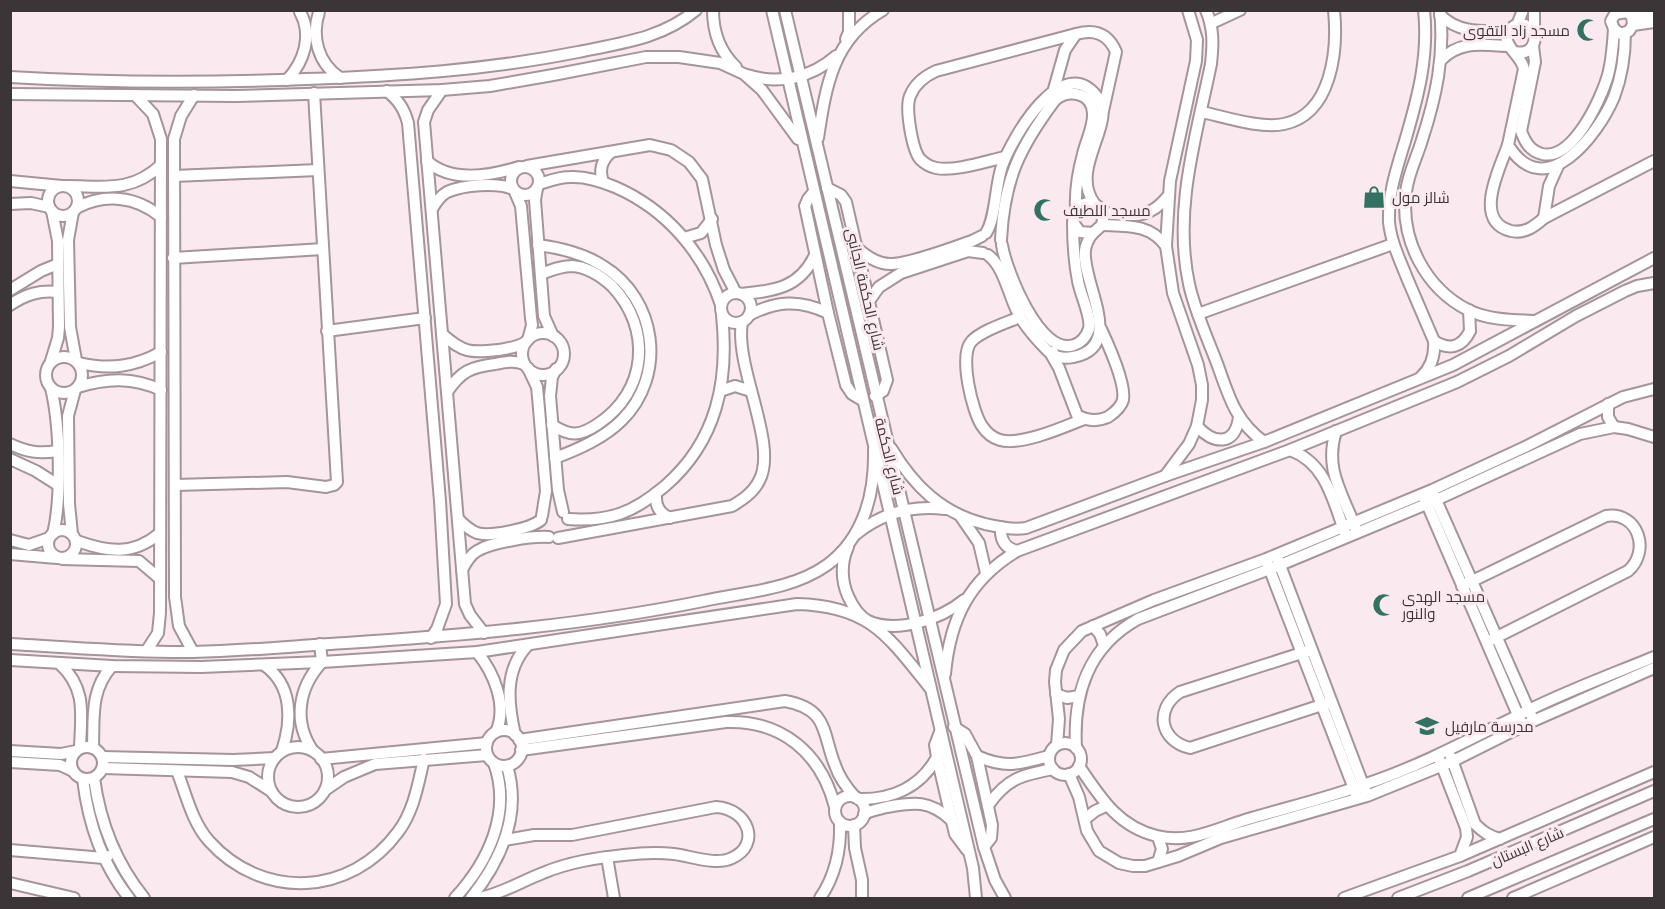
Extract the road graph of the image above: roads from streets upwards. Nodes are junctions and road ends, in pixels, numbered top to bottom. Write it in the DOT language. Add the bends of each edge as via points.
graph roads {
  1 [pos="696,10"];
  2 [pos="713,10"];
  3 [pos="772,10"];
  4 [pos="785,10"];
  5 [pos="849,10"];
  6 [pos="883,10"];
  7 [pos="1188,10"];
  8 [pos="1206,10"];
  9 [pos="1240,10"];
  10 [pos="1334,10"];
  11 [pos="1424,10"];
  12 [pos="1522,10"];
  13 [pos="1534,10"];
  14 [pos="299,11"];
  15 [pos="320,11"];
  16 [pos="1440,13"];
  17 [pos="1654,13"];
  18 [pos="1612,14"];
  19 [pos="1627,19"];
  20 [pos="1654,22"];
  21 [pos="1212,23"];
  22 [pos="1513,28"];
  23 [pos="1614,29"];
  24 [pos="1534,32"];
  25 [pos="1076,34"];
  26 [pos="1533,46"];
  27 [pos="842,49"];
  28 [pos="1512,49"];
  29 [pos="550,58"];
  30 [pos="1441,60"];
  31 [pos="742,72"];
  32 [pos="553,75"];
  33 [pos="801,76"];
  34 [pos="10,77"];
  35 [pos="340,78"];
  36 [pos="46,79"];
  37 [pos="788,79"];
  38 [pos="287,80"];
  39 [pos="251,81"];
  40 [pos="442,90"];
  41 [pos="387,91"];
  42 [pos="314,93"];
  43 [pos="10,94"];
  44 [pos="46,94"];
  45 [pos="135,95"];
  46 [pos="194,95"];
  47 [pos="251,95"];
  48 [pos="1053,95"];
  49 [pos="1414,111"];
  50 [pos="1202,112"];
  51 [pos="1430,115"];
  52 [pos="1098,116"];
  53 [pos="1182,126"];
  54 [pos="1198,130"];
  55 [pos="1517,130"];
  56 [pos="817,144"];
  57 [pos="1508,145"];
  58 [pos="803,146"];
  59 [pos="1573,148"];
  60 [pos="611,152"];
  61 [pos="1005,157"];
  62 [pos="427,161"];
  63 [pos="1654,161"];
  64 [pos="161,165"];
  65 [pos="1558,166"];
  66 [pos="523,167"];
  67 [pos="318,170"];
  68 [pos="174,176"];
  69 [pos="10,181"];
  70 [pos="603,182"];
  71 [pos="64,186"];
  72 [pos="538,186"];
  73 [pos="827,188"];
  74 [pos="514,190"];
  75 [pos="813,193"];
  76 [pos="1168,196"];
  77 [pos="1094,203"];
  78 [pos="10,204"];
  79 [pos="51,209"];
  80 [pos="432,209"];
  81 [pos="1076,209"];
  82 [pos="75,210"];
  83 [pos="1104,213"];
  84 [pos="161,218"];
  85 [pos="1544,218"];
  86 [pos="712,219"];
  87 [pos="1073,222"];
  88 [pos="1102,225"];
  89 [pos="1093,233"];
  90 [pos="984,234"];
  91 [pos="684,238"];
  92 [pos="1001,243"];
  93 [pos="1393,244"];
  94 [pos="538,245"];
  95 [pos="1166,246"];
  96 [pos="857,247"];
  97 [pos="323,249"];
  98 [pos="815,254"];
  99 [pos="985,254"];
  100 [pos="173,258"];
  101 [pos="1654,258"];
  102 [pos="58,264"];
  103 [pos="436,270"];
  104 [pos="421,272"];
  105 [pos="541,274"];
  106 [pos="161,281"];
  107 [pos="173,281"];
  108 [pos="1654,283"];
  109 [pos="10,290"];
  110 [pos="58,292"];
  111 [pos="739,294"];
  112 [pos="869,301"];
  113 [pos="10,305"];
  114 [pos="722,310"];
  115 [pos="1469,310"];
  116 [pos="828,312"];
  117 [pos="1198,314"];
  118 [pos="1020,317"];
  119 [pos="425,318"];
  120 [pos="746,319"];
  121 [pos="1535,321"];
  122 [pos="1090,325"];
  123 [pos="1101,329"];
  124 [pos="327,331"];
  125 [pos="442,334"];
  126 [pos="553,336"];
  127 [pos="527,341"];
  128 [pos="1434,341"];
  129 [pos="1058,344"];
  130 [pos="161,352"];
  131 [pos="1051,354"];
  132 [pos="51,361"];
  133 [pos="77,362"];
  134 [pos="526,366"];
  135 [pos="556,369"];
  136 [pos="1417,380"];
  137 [pos="51,388"];
  138 [pos="77,388"];
  139 [pos="1654,389"];
  140 [pos="161,390"];
  141 [pos="751,391"];
  142 [pos="447,392"];
  143 [pos="720,392"];
  144 [pos="875,396"];
  145 [pos="1371,399"];
  146 [pos="862,400"];
  147 [pos="1608,404"];
  148 [pos="1377,415"];
  149 [pos="1239,417"];
  150 [pos="1084,419"];
  151 [pos="552,425"];
  152 [pos="1197,426"];
  153 [pos="1614,427"];
  154 [pos="1336,431"];
  155 [pos="1654,437"];
  156 [pos="886,440"];
  157 [pos="1264,442"];
  158 [pos="10,444"];
  159 [pos="874,450"];
  160 [pos="1290,450"];
  161 [pos="57,451"];
  162 [pos="452,452"];
  163 [pos="436,453"];
  164 [pos="555,458"];
  165 [pos="10,459"];
  166 [pos="161,460"];
  167 [pos="174,460"];
  168 [pos="1165,476"];
  169 [pos="58,485"];
  170 [pos="175,485"];
  171 [pos="656,494"];
  172 [pos="1429,497"];
  173 [pos="945,509"];
  174 [pos="903,510"];
  175 [pos="890,514"];
  176 [pos="566,516"];
  177 [pos="961,517"];
  178 [pos="542,518"];
  179 [pos="670,518"];
  180 [pos="458,519"];
  181 [pos="1001,527"];
  182 [pos="1356,528"];
  183 [pos="1345,532"];
  184 [pos="160,533"];
  185 [pos="51,536"];
  186 [pos="74,537"];
  187 [pos="554,538"];
  188 [pos="852,538"];
  189 [pos="10,540"];
  190 [pos="1017,551"];
  191 [pos="10,554"];
  192 [pos="59,558"];
  193 [pos="1273,562"];
  194 [pos="462,570"];
  195 [pos="986,573"];
  196 [pos="159,578"];
  197 [pos="1467,584"];
  198 [pos="967,597"];
  199 [pos="658,610"];
  200 [pos="929,620"];
  201 [pos="867,621"];
  202 [pos="915,623"];
  203 [pos="660,626"];
  204 [pos="1093,626"];
  205 [pos="484,633"];
  206 [pos="430,638"];
  207 [pos="1491,640"];
  208 [pos="10,644"];
  209 [pos="320,644"];
  210 [pos="1104,645"];
  211 [pos="527,646"];
  212 [pos="147,650"];
  213 [pos="1307,651"];
  214 [pos="194,652"];
  215 [pos="477,652"];
  216 [pos="1654,657"];
  217 [pos="10,660"];
  218 [pos="322,662"];
  219 [pos="60,664"];
  220 [pos="264,665"];
  221 [pos="112,666"];
  222 [pos="1654,668"];
  223 [pos="944,684"];
  224 [pos="930,688"];
  225 [pos="1056,694"];
  226 [pos="1079,696"];
  227 [pos="767,702"];
  228 [pos="1326,703"];
  229 [pos="1526,718"];
  230 [pos="765,726"];
  231 [pos="650,727"];
  232 [pos="954,727"];
  233 [pos="496,732"];
  234 [pos="940,732"];
  235 [pos="519,742"];
  236 [pos="1057,745"];
  237 [pos="93,748"];
  238 [pos="830,748"];
  239 [pos="1076,748"];
  240 [pos="78,750"];
  241 [pos="10,751"];
  242 [pos="489,754"];
  243 [pos="279,755"];
  244 [pos="318,755"];
  245 [pos="808,755"];
  246 [pos="977,756"];
  247 [pos="1049,756"];
  248 [pos="937,757"];
  249 [pos="1445,758"];
  250 [pos="424,759"];
  251 [pos="10,762"];
  252 [pos="102,763"];
  253 [pos="507,766"];
  254 [pos="1079,766"];
  255 [pos="1053,769"];
  256 [pos="73,771"];
  257 [pos="177,771"];
  258 [pos="1654,772"];
  259 [pos="1069,774"];
  260 [pos="88,778"];
  261 [pos="271,791"];
  262 [pos="325,791"];
  263 [pos="1654,791"];
  264 [pos="1360,792"];
  265 [pos="857,798"];
  266 [pos="989,804"];
  267 [pos="1106,806"];
  268 [pos="835,807"];
  269 [pos="864,814"];
  270 [pos="1085,819"];
  271 [pos="1654,819"];
  272 [pos="951,820"];
  273 [pos="840,822"];
  274 [pos="854,825"];
  275 [pos="1158,837"];
  276 [pos="1654,837"];
  277 [pos="1500,839"];
  278 [pos="505,840"];
  279 [pos="984,847"];
  280 [pos="10,850"];
  281 [pos="968,852"];
  282 [pos="109,855"];
  283 [pos="1460,856"];
  284 [pos="607,857"];
  285 [pos="1158,862"];
  286 [pos="835,870"];
  287 [pos="859,871"];
  288 [pos="10,883"];
  289 [pos="74,898"];
  290 [pos="129,898"];
  291 [pos="144,898"];
  292 [pos="455,898"];
  293 [pos="471,898"];
  294 [pos="480,898"];
  295 [pos="614,898"];
  296 [pos="820,898"];
  297 [pos="862,898"];
  298 [pos="976,898"];
  299 [pos="1005,898"];
  300 [pos="1344,898"];
  301 [pos="1398,898"];
  302 [pos="1467,898"];
  303 [pos="1513,898"];
  1 -- 29 [label="street" via="652,37"];
  2 -- 31 [label="street" via="720,45"];
  3 -- 37 [label="street, شارع الحكمة"];
  4 -- 33 [label="street, شارع الحكمة"];
  5 -- 27 [label="street" via="849,32"];
  6 -- 27 [label="street" via="862,25"];
  7 -- 53 [label="street" via="1197,40 1196,61"];
  8 -- 21 [label="street"];
  9 -- 21 [label="street"];
  10 -- 50 [label="street" via="1335,47 1324,90 1313,109 1284,124 1267,125"];
  11 -- 49 [label="street" via="1424,68"];
  12 -- 22 [label="street"];
  13 -- 24 [label="street"];
  14 -- 15 [label="street" via="309,16"];
  14 -- 38 [label="street" via="305,26 305,51"];
  15 -- 35 [label="street" via="316,26 318,51 330,71"];
  16 -- 22 [label="street" via="1452,25 1467,31"];
  16 -- 30 [label="street"];
  17 -- 19 [label="street"];
  18 -- 19 [label="street"];
  18 -- 23 [label="street"];
  19 -- 20 [label="street"];
  19 -- 23 [label="street" via="1617,32"];
  19 -- 59 [label="street" via="1623,66 1613,97 1598,126"];
  21 -- 50 [label="street" via="1211,64"];
  22 -- 24 [label="street" via="1525,25"];
  22 -- 28 [label="street" via="1506,36"];
  23 -- 59 [label="street" via="1602,91"];
  24 -- 26 [label="street"];
  25 -- 48 [label="street" via="1065,50"];
  25 -- 52 [label="street" via="1103,34 1116,52"];
  25 -- 61 [label="street" via="936,71 914,88 907,110 920,159 944,169"];
  26 -- 28 [label="street" via="1525,52"];
  26 -- 55 [label="street" via="1535,62"];
  27 -- 33 [label="street" via="828,63"];
  27 -- 56 [label="street" via="827,87"];
  28 -- 30 [label="street" via="1467,45 1452,50"];
  28 -- 55 [label="street" via="1524,69"];
  29 -- 32 [label="street"];
  29 -- 35 [label="street" via="405,75"];
  30 -- 51 [label="street"];
  31 -- 32 [label="street" via="695,59 646,57"];
  31 -- 37 [label="street" via="770,80"];
  31 -- 58 [label="street" via="762,90"];
  32 -- 40 [label="street"];
  33 -- 37 [label="street"];
  33 -- 56 [label="street, شارع الحكمة"];
  34 -- 36 [label="street"];
  35 -- 38 [label="street"];
  36 -- 39 [label="street"];
  36 -- 44 [label="street"];
  37 -- 58 [label="street, شارع الحكمة"];
  38 -- 39 [label="street"];
  39 -- 47 [label="street"];
  40 -- 41 [label="street"];
  40 -- 62 [label="street" via="424,122"];
  41 -- 42 [label="street"];
  41 -- 104 [label="street" via="401,105 408,123"];
  42 -- 47 [label="street"];
  42 -- 67 [label="street"];
  43 -- 44 [label="street"];
  44 -- 45 [label="street"];
  45 -- 46 [label="street"];
  45 -- 64 [label="street" via="145,103 158,126"];
  46 -- 47 [label="street"];
  46 -- 68 [label="street" via="174,139"];
  48 -- 52 [label="street" via="1079,94"];
  48 -- 61 [label="street" via="1025,124"];
  48 -- 92 [label="street" via="1010,177"];
  49 -- 51 [label="street"];
  49 -- 93 [label="street" via="1392,186 1389,224"];
  50 -- 54 [label="street"];
  51 -- 115 [label="street" via="1407,189 1407,232 1431,279"];
  52 -- 77 [label="street" via="1085,181"];
  52 -- 81 [label="street" via="1077,177"];
  53 -- 54 [label="street"];
  53 -- 76 [label="street"];
  54 -- 117 [label="street" via="1184,194 1183,240 1189,286"];
  55 -- 57 [label="street"];
  55 -- 59 [label="street" via="1537,153 1555,154"];
  56 -- 73 [label="street, شارع الحكمة"];
  57 -- 65 [label="street" via="1528,165"];
  57 -- 85 [label="street" via="1492,188 1491,211 1510,231 1529,230"];
  58 -- 75 [label="street, شارع الحكمة"];
  59 -- 65 [label="street"];
  60 -- 66 [label="street"];
  60 -- 70 [label="street" via="602,163"];
  60 -- 86 [label="street" via="650,146 671,150 689,162 702,179"];
  61 -- 90 [label="street" via="991,223"];
  62 -- 66 [label="street" via="435,169 455,176"];
  62 -- 80 [label="street"];
  63 -- 85 [label="street"];
  64 -- 71 [label="street" via="150,175 125,186"];
  64 -- 84 [label="street"];
  65 -- 85 [label="street" via="1549,186"];
  66 -- 72 [label="street" via="537,172"];
  66 -- 74 [label="street" via="511,177"];
  67 -- 68 [label="street"];
  67 -- 97 [label="street"];
  68 -- 100 [label="street"];
  69 -- 71 [label="street"];
  70 -- 72 [label="street" via="571,177"];
  70 -- 91 [label="street" via="648,205"];
  71 -- 79 [label="street" via="50,193"];
  71 -- 82 [label="street" via="77,195"];
  72 -- 74 [label="street" via="527,195"];
  72 -- 94 [label="street"];
  73 -- 96 [label="street, شارع الحكمة الجانبى" via="844,198"];
  73 -- 144 [label="street, شارع الحكمة"];
  74 -- 80 [label="street" via="494,185 457,189 437,200"];
  74 -- 127 [label="street" via="521,206 532,325"];
  75 -- 98 [label="street" via="805,207"];
  75 -- 146 [label="street, شارع الحكمة"];
  76 -- 83 [label="street" via="1145,215"];
  76 -- 95 [label="street"];
  77 -- 81 [label="street" via="1081,204"];
  77 -- 83 [label="street"];
  78 -- 79 [label="street" via="31,203"];
  79 -- 82 [label="street" via="62,216"];
  79 -- 102 [label="street" via="57,231"];
  80 -- 103 [label="street"];
  81 -- 87 [label="street"];
  82 -- 84 [label="street" via="89,202 123,199 144,205"];
  82 -- 133 [label="street" via="69,231 68,262 70,338"];
  83 -- 88 [label="street"];
  84 -- 106 [label="street"];
  86 -- 91 [label="street" via="701,233"];
  86 -- 111 [label="street" via="724,270"];
  87 -- 89 [label="street" via="1080,232"];
  87 -- 122 [label="street" via="1078,283"];
  88 -- 89 [label="street"];
  88 -- 95 [label="street" via="1145,228"];
  89 -- 123 [label="street" via="1085,253"];
  90 -- 92 [label="street" via="995,233"];
  90 -- 96 [label="street" via="898,264 880,262"];
  90 -- 99 [label="street" via="979,245"];
  91 -- 114 [label="street" via="706,268"];
  92 -- 99 [label="street" via="997,253"];
  92 -- 129 [label="street" via="1024,304 1043,331"];
  93 -- 117 [label="street"];
  93 -- 128 [label="street"];
  94 -- 105 [label="street"];
  94 -- 164 [label="street" via="573,252 605,267 628,287 644,313 650,335 649,369 637,402 602,436"];
  95 -- 152 [label="street" via="1173,293 1202,385"];
  96 -- 112 [label="street, شارع الحكمة الجانبى"];
  97 -- 100 [label="street"];
  97 -- 124 [label="street"];
  98 -- 111 [label="street" via="805,273 788,285"];
  98 -- 116 [label="street"];
  99 -- 112 [label="street" via="968,251 901,273 879,287"];
  99 -- 118 [label="street" via="996,263"];
  100 -- 107 [label="street"];
  101 -- 121 [label="street"];
  102 -- 109 [label="street"];
  102 -- 110 [label="street"];
  103 -- 104 [label="street"];
  103 -- 125 [label="street"];
  104 -- 119 [label="street"];
  105 -- 126 [label="street" via="544,316"];
  105 -- 151 [label="street" via="572,266 588,269 607,281 628,307 639,338 635,376 628,394 610,416 586,432 574,434"];
  106 -- 107 [label="street"];
  106 -- 130 [label="street"];
  107 -- 167 [label="street"];
  108 -- 148 [label="street" via="1638,286 1585,311 1467,378"];
  110 -- 113 [label="street" via="36,292"];
  110 -- 132 [label="street" via="58,338"];
  111 -- 114 [label="street" via="727,297"];
  111 -- 120 [label="street" via="750,303"];
  112 -- 144 [label="street, شارع الحكمة الجانبى" via="887,380 883,391"];
  114 -- 120 [label="street" via="731,323"];
  114 -- 143 [label="street" via="725,343"];
  115 -- 121 [label="street"];
  115 -- 128 [label="street" via="1470,331 1460,345 1442,346"];
  116 -- 120 [label="street" via="791,302 776,304"];
  116 -- 146 [label="street" via="846,385"];
  117 -- 149 [label="street"];
  118 -- 131 [label="street"];
  118 -- 150 [label="street" via="976,337 968,346 968,379 981,425 993,437 1006,441 1050,432"];
  119 -- 124 [label="street"];
  119 -- 163 [label="street"];
  120 -- 141 [label="street" via="741,346"];
  121 -- 136 [label="street" via="1478,353"];
  122 -- 123 [label="street"];
  122 -- 129 [label="street" via="1076,345"];
  123 -- 131 [label="street" via="1087,352 1069,358"];
  123 -- 150 [label="street" via="1123,399 1113,414 1103,419"];
  124 -- 170 [label="street" via="337,482 326,487 286,482"];
  125 -- 127 [label="street" via="473,353 515,348"];
  125 -- 142 [label="street"];
  126 -- 127 [label="street" via="540,333"];
  126 -- 135 [label="street" via="563,352"];
  127 -- 134 [label="street" via="522,353"];
  128 -- 136 [label="street" via="1431,363"];
  129 -- 131 [label="street"];
  130 -- 133 [label="street" via="121,367 99,368"];
  130 -- 140 [label="street"];
  131 -- 150 [label="street" via="1072,406"];
  132 -- 133 [label="street" via="63,356"];
  132 -- 137 [label="street" via="45,375"];
  133 -- 138 [label="street" via="83,375"];
  134 -- 135 [label="street" via="542,375"];
  134 -- 142 [label="street" via="514,361 473,367"];
  134 -- 178 [label="street" via="534,377 538,398 546,491"];
  135 -- 151 [label="street" via="550,386"];
  136 -- 145 [label="street"];
  137 -- 138 [label="street" via="63,393"];
  137 -- 161 [label="street" via="57,416"];
  138 -- 140 [label="street" via="119,380"];
  138 -- 186 [label="street" via="68,416 69,504"];
  139 -- 147 [label="street"];
  140 -- 166 [label="street"];
  141 -- 143 [label="street" via="735,386"];
  141 -- 179 [label="street" via="765,460 759,481 746,498 732,506"];
  142 -- 162 [label="street"];
  143 -- 171 [label="street" via="712,421 698,448 680,473"];
  144 -- 156 [label="street, شارع الحكمة"];
  145 -- 148 [label="street"];
  145 -- 157 [label="street"];
  146 -- 159 [label="street, شارع الحكمة"];
  147 -- 153 [label="street" via="1608,417"];
  147 -- 172 [label="street"];
  148 -- 154 [label="street"];
  149 -- 152 [label="street" via="1234,434 1227,439 1211,439"];
  149 -- 157 [label="street"];
  151 -- 164 [label="street"];
  152 -- 168 [label="street"];
  153 -- 155 [label="street"];
  153 -- 172 [label="street" via="1566,439"];
  154 -- 160 [label="street"];
  154 -- 182 [label="street" via="1331,450 1332,470"];
  156 -- 173 [label="street" via="919,485"];
  156 -- 174 [label="street, شارع الحكمة"];
  157 -- 168 [label="street"];
  158 -- 161 [label="street" via="40,454"];
  159 -- 175 [label="street, شارع الحكمة"];
  159 -- 188 [label="street" via="871,495"];
  160 -- 183 [label="street" via="1308,459 1322,474"];
  160 -- 190 [label="street"];
  161 -- 169 [label="street"];
  162 -- 163 [label="street"];
  162 -- 180 [label="street"];
  163 -- 206 [label="street" via="446,604 438,629"];
  164 -- 176 [label="street" via="558,490"];
  165 -- 169 [label="street"];
  166 -- 167 [label="street"];
  166 -- 184 [label="street"];
  167 -- 170 [label="street"];
  168 -- 181 [label="street" via="1035,525"];
  169 -- 185 [label="street"];
  170 -- 214 [label="street" via="176,612 179,626"];
  171 -- 176 [label="street" via="615,517 592,521"];
  171 -- 179 [label="street" via="658,509"];
  172 -- 182 [label="street"];
  172 -- 197 [label="street"];
  173 -- 174 [label="street"];
  173 -- 177 [label="street"];
  174 -- 175 [label="street"];
  174 -- 200 [label="street, شارع الحكمة"];
  175 -- 188 [label="street"];
  175 -- 202 [label="street, شارع الحكمة"];
  176 -- 178 [label="street" via="552,510"];
  176 -- 187 [label="street" via="567,531"];
  177 -- 181 [label="street"];
  177 -- 195 [label="street" via="979,543"];
  178 -- 180 [label="street" via="532,526 486,535 465,527"];
  178 -- 187 [label="street" via="542,530"];
  179 -- 187 [label="street"];
  180 -- 194 [label="street"];
  181 -- 190 [label="street" via="1004,543"];
  182 -- 183 [label="street"];
  183 -- 193 [label="street"];
  184 -- 186 [label="street" via="134,549 118,550 97,548"];
  184 -- 196 [label="street"];
  185 -- 186 [label="street" via="63,530"];
  185 -- 189 [label="street" via="29,545"];
  185 -- 192 [label="street" via="49,550"];
  186 -- 192 [label="street" via="74,554"];
  187 -- 194 [label="street" via="536,537 487,547 476,551"];
  188 -- 199 [label="street" via="827,564 798,580"];
  188 -- 201 [label="street" via="843,565 844,584 850,602"];
  190 -- 195 [label="street"];
  191 -- 192 [label="street"];
  192 -- 196 [label="street" via="139,561"];
  193 -- 204 [label="street" via="1154,600"];
  193 -- 210 [label="street" via="1138,619"];
  193 -- 213 [label="street"];
  194 -- 205 [label="street" via="465,604"];
  195 -- 198 [label="street"];
  196 -- 212 [label="street" via="158,633"];
  197 -- 207 [label="street"];
  197 -- 207 [label="street" via="1612,514 1636,529 1641,548 1628,571"];
  198 -- 200 [label="street"];
  198 -- 223 [label="street" via="951,638"];
  199 -- 203 [label="street"];
  199 -- 205 [label="street"];
  200 -- 202 [label="street"];
  200 -- 223 [label="street, شارع الحكمة"];
  201 -- 202 [label="street"];
  201 -- 203 [label="street" via="828,607 797,604"];
  201 -- 224 [label="street" via="888,636"];
  202 -- 224 [label="street, شارع الحكمة"];
  203 -- 211 [label="street"];
  204 -- 210 [label="street"];
  204 -- 225 [label="street" via="1064,650 1056,670"];
  205 -- 206 [label="street"];
  206 -- 209 [label="street"];
  207 -- 229 [label="street"];
  208 -- 212 [label="street"];
  209 -- 214 [label="street"];
  209 -- 218 [label="street"];
  210 -- 226 [label="street" via="1091,664"];
  211 -- 215 [label="street"];
  211 -- 235 [label="street" via="517,659 510,682 511,713"];
  212 -- 214 [label="street"];
  213 -- 228 [label="street"];
  213 -- 228 [label="street" via="1180,692 1168,704 1165,728 1174,742 1190,748"];
  215 -- 218 [label="street"];
  215 -- 233 [label="street" via="495,683 500,713"];
  216 -- 229 [label="street"];
  217 -- 219 [label="street"];
  218 -- 220 [label="street"];
  218 -- 244 [label="street" via="308,680 301,700 303,730"];
  219 -- 221 [label="street"];
  219 -- 240 [label="street" via="80,693"];
  220 -- 221 [label="street"];
  220 -- 243 [label="street" via="278,677 286,693 289,723"];
  221 -- 237 [label="street" via="95,694"];
  222 -- 229 [label="street"];
  223 -- 232 [label="street, شارع الحكمة"];
  224 -- 234 [label="street, شارع الحكمة"];
  225 -- 226 [label="street" via="1067,698"];
  225 -- 236 [label="street"];
  226 -- 239 [label="street"];
  227 -- 230 [label="street" via="762,711"];
  227 -- 231 [label="street"];
  227 -- 238 [label="street" via="794,703 809,710 822,723"];
  228 -- 264 [label="street"];
  229 -- 249 [label="street"];
  230 -- 231 [label="street" via="726,722"];
  230 -- 245 [label="street" via="790,739"];
  231 -- 235 [label="street"];
  232 -- 246 [label="street" via="965,734"];
  232 -- 279 [label="street, شارع الحكمة"];
  233 -- 235 [label="street" via="506,731"];
  233 -- 242 [label="street" via="490,737"];
  234 -- 248 [label="street" via="935,745"];
  234 -- 281 [label="street, شارع الحكمة"];
  235 -- 253 [label="street" via="515,762"];
  236 -- 239 [label="street" via="1070,744"];
  236 -- 247 [label="street"];
  237 -- 240 [label="street"];
  237 -- 252 [label="street"];
  238 -- 245 [label="street" via="823,754"];
  238 -- 265 [label="street" via="838,774"];
  239 -- 254 [label="street"];
  240 -- 241 [label="street" via="61,754"];
  240 -- 256 [label="street" via="71,762"];
  242 -- 244 [label="street"];
  242 -- 250 [label="street"];
  242 -- 253 [label="street"];
  242 -- 292 [label="street" via="501,788 497,827 481,863"];
  243 -- 244 [label="street" via="304,748"];
  243 -- 252 [label="street"];
  243 -- 261 [label="street" via="268,774"];
  244 -- 262 [label="street" via="328,774"];
  245 -- 268 [label="street" via="825,779"];
  246 -- 247 [label="street" via="1012,765"];
  246 -- 266 [label="street"];
  247 -- 255 [label="street"];
  248 -- 265 [label="street" via="910,789 875,798"];
  248 -- 272 [label="street"];
  249 -- 264 [label="street"];
  249 -- 277 [label="street" via="1475,824"];
  249 -- 283 [label="street" via="1466,828 1465,847"];
  250 -- 257 [label="street" via="411,808 384,849 343,876 294,884 246,871 208,840"];
  250 -- 262 [label="street" via="375,764 344,777"];
  251 -- 256 [label="street" via="60,765"];
  252 -- 257 [label="street"];
  252 -- 260 [label="street"];
  253 -- 278 [label="street" via="513,805"];
  254 -- 259 [label="street"];
  254 -- 267 [label="street"];
  255 -- 259 [label="street"];
  255 -- 266 [label="street" via="1015,778"];
  256 -- 260 [label="street"];
  257 -- 261 [label="street" via="232,772"];
  258 -- 277 [label="street"];
  259 -- 270 [label="street"];
  260 -- 282 [label="street"];
  261 -- 262 [label="street" via="293,807 312,804"];
  263 -- 301 [label="street, شارع البستان" via="1468,872"];
  264 -- 275 [label="street" via="1246,820 1197,837"];
  264 -- 285 [label="street"];
  265 -- 268 [label="street" via="841,799"];
  265 -- 269 [label="street"];
  266 -- 279 [label="street" via="992,832"];
  267 -- 270 [label="street"];
  267 -- 275 [label="street" via="1135,829"];
  268 -- 273 [label="street"];
  269 -- 272 [label="street" via="912,802 930,806"];
  269 -- 274 [label="street"];
  270 -- 285 [label="street" via="1092,842 1108,858 1133,866"];
  271 -- 302 [label="street, شارع البستان"];
  272 -- 281 [label="street" via="957,839"];
  273 -- 274 [label="street"];
  273 -- 286 [label="street"];
  274 -- 287 [label="street"];
  275 -- 285 [label="street" via="1162,849"];
  276 -- 303 [label="street"];
  277 -- 283 [label="street"];
  278 -- 284 [label="street" via="572,835 716,807 739,814 748,830 745,847 730,860 655,853"];
  278 -- 293 [label="street" via="495,864"];
  279 -- 299 [label="street, شارع الحكمة"];
  280 -- 282 [label="street"];
  281 -- 298 [label="street, شارع الحكمة"];
  282 -- 290 [label="street"];
  282 -- 291 [label="street"];
  283 -- 300 [label="street"];
  284 -- 294 [label="street" via="560,867"];
  284 -- 295 [label="street"];
  286 -- 287 [label="street" via="850,866"];
  286 -- 296 [label="street"];
  287 -- 297 [label="street"];
  288 -- 289 [label="street"];
}
